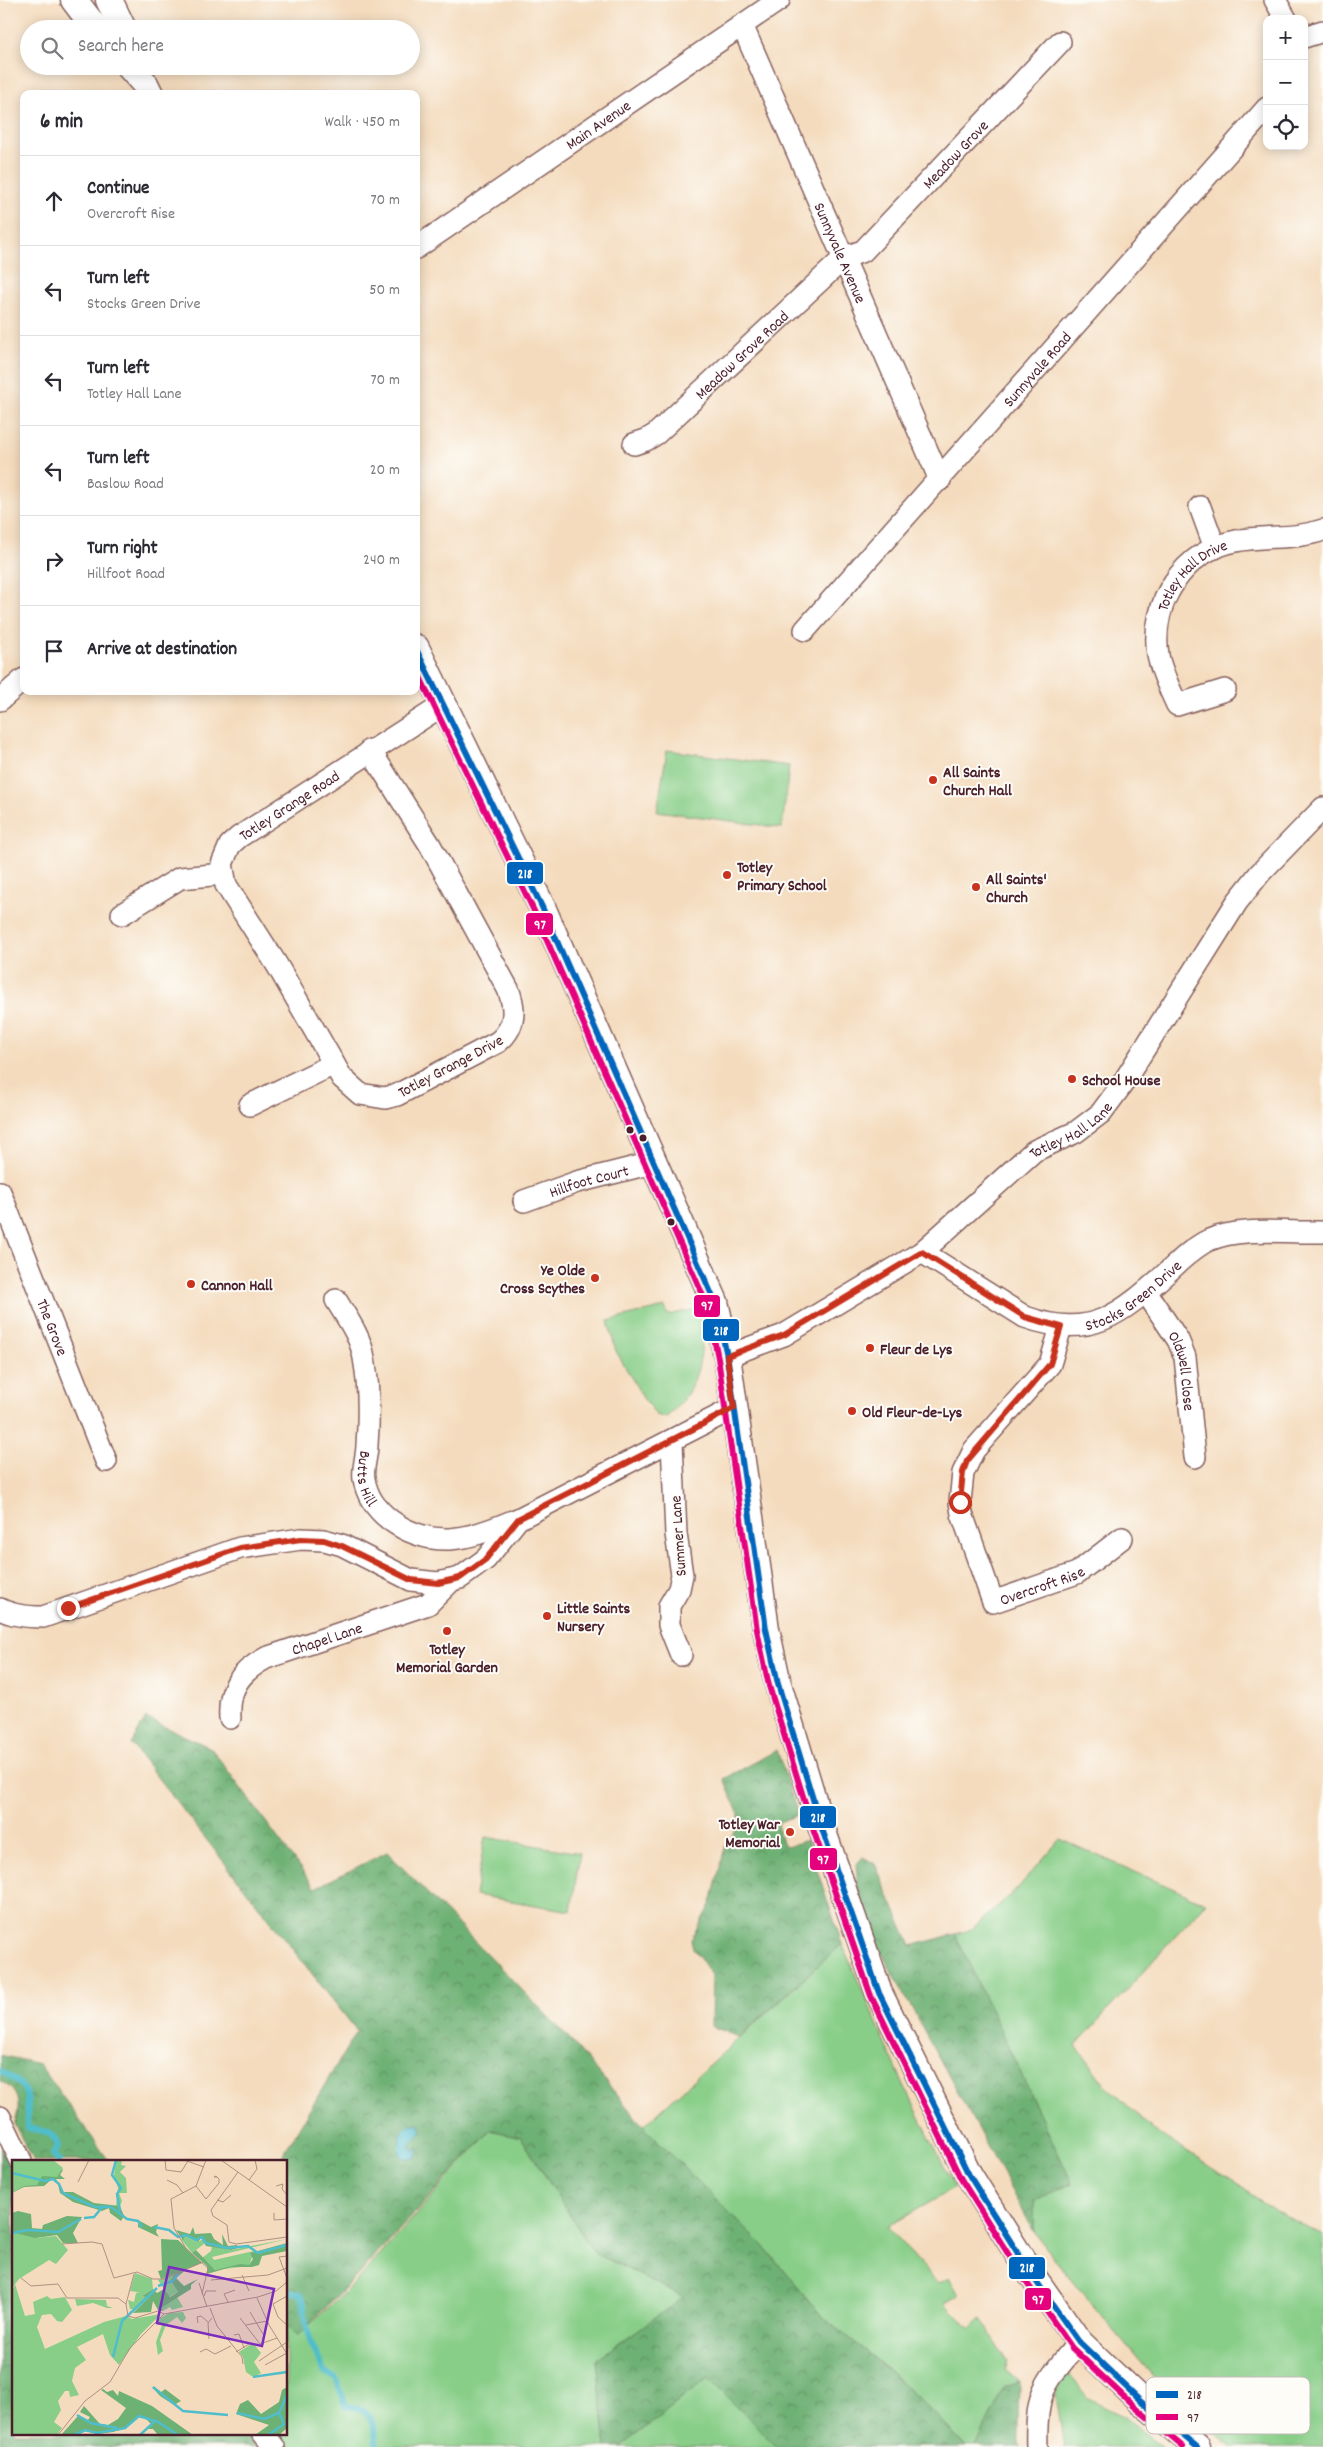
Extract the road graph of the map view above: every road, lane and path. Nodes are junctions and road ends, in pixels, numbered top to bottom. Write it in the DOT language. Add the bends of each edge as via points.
graph roads {
  1 [pos="74,0"];
  2 [pos="109,0"];
  3 [pos="779,0"];
  4 [pos="1275,0"];
  5 [pos="1284,15"];
  6 [pos="89,20"];
  7 [pos="119,20"];
  8 [pos="742,25"];
  9 [pos="1323,31"];
  10 [pos="1308,36"];
  11 [pos="1060,42"];
  12 [pos="1263,113"];
  13 [pos="420,245"];
  14 [pos="845,257"];
  15 [pos="634,444"];
  16 [pos="940,480"];
  17 [pos="1200,507"];
  18 [pos="1323,530"];
  19 [pos="1215,548"];
  20 [pos="804,630"];
  21 [pos="420,656"];
  22 [pos="20,682"];
  23 [pos="1225,690"];
  24 [pos="0,700"];
  25 [pos="443,705"];
  26 [pos="370,750"];
  27 [pos="1323,808"];
  28 [pos="223,874"];
  29 [pos="122,914"];
  30 [pos="334,1064"];
  31 [pos="250,1105"];
  32 [pos="652,1163"];
  33 [pos="0,1192"];
  34 [pos="524,1201"];
  35 [pos="1323,1232"];
  36 [pos="922,1252"];
  37 [pos="1146,1292"];
  38 [pos="336,1300"];
  39 [pos="1061,1327"];
  40 [pos="727,1356"];
  41 [pos="734,1408"];
  42 [pos="672,1442"];
  43 [pos="1195,1457"];
  44 [pos="106,1461"];
  45 [pos="518,1519"];
  46 [pos="1122,1538"];
  47 [pos="451,1581"];
  48 [pos="0,1609"];
  49 [pos="680,1655"];
  50 [pos="230,1718"];
  51 [pos="0,2118"];
  52 [pos="21,2160"];
  53 [pos="1079,2342"];
  54 [pos="1146,2405"];
  55 [pos="264,2434"];
  56 [pos="1181,2434"];
  57 [pos="274,2447"];
  58 [pos="1037,2447"];
  59 [pos="1196,2447"];
  1 -- 6 [label="main road"];
  2 -- 7 [label="main road"];
  3 -- 8 [label="street, Main Avenue"];
  4 -- 5 [label="street"];
  8 -- 13 [label="street, Main Avenue"];
  8 -- 14 [label="street, Sunnyvale Avenue"];
  9 -- 10 [label="street"];
  11 -- 14 [label="street, Meadow Grove" via="863,250"];
  12 -- 16 [label="street, Sunnyvale Road"];
  14 -- 15 [label="street, Meadow Grove Road" via="656,434"];
  14 -- 16 [label="street, Sunnyvale Avenue"];
  16 -- 20 [label="street, Sunnyvale Road"];
  17 -- 19 [label="street"];
  18 -- 19 [label="street, Totley Hall Drive" via="1295,538 1251,538"];
  19 -- 23 [label="street, Totley Hall Drive" via="1192,562 1166,593 1157,627 1158,657 1177,705"];
  21 -- 25 [label="main road"];
  22 -- 24 [label="street"];
  25 -- 26 [label="street, Totley Grange Road"];
  25 -- 32 [label="main road" via="542,907"];
  26 -- 28 [label="street, Totley Grange Road" via="239,837 225,854"];
  26 -- 30 [label="street, Totley Grange Drive" via="430,845 508,989 513,1002 513,1021 505,1037 498,1042 397,1095 385,1098 360,1094 342,1078"];
  27 -- 36 [label="street, Totley Hall Lane" via="1260,873 1237,902 1122,1086 1101,1113 1076,1132 1034,1151"];
  28 -- 29 [label="street" via="180,878"];
  28 -- 30 [label="street, Totley Grange Drive" via="226,885"];
  30 -- 31 [label="street"];
  32 -- 34 [label="street, Hillfoot Court" via="577,1182"];
  32 -- 40 [label="main road" via="708,1284"];
  33 -- 44 [label="street, The Grove"];
  35 -- 37 [label="street, Stocks Green Drive" via="1238,1233 1218,1237 1191,1251"];
  36 -- 39 [label="street, Stocks Green Drive" via="1025,1317"];
  36 -- 40 [label="street, Totley Hall Lane" via="784,1335"];
  37 -- 39 [label="street, Stocks Green Drive" via="1108,1318 1083,1326"];
  37 -- 43 [label="street, Oldwell Close" via="1178,1340 1185,1357"];
  38 -- 45 [label="street, Butts Hill" via="358,1339 364,1358 367,1446 364,1477 373,1503 402,1528 433,1539 464,1538"];
  39 -- 46 [label="street, Overcroft Rise" via="1050,1364 967,1461 961,1487 962,1514 993,1602 1077,1574"];
  40 -- 41 [label="main road"];
  41 -- 42 [label="street, Butts Hill"];
  41 -- 53 [label="main road" via="766,1629 778,1684 822,1829 879,1993 969,2174 1029,2271"];
  42 -- 45 [label="street, Butts Hill"];
  42 -- 49 [label="street, Summer Lane" via="682,1575 679,1589 669,1606 669,1625"];
  45 -- 47 [label="street" via="486,1559 468,1574"];
  47 -- 48 [label="street" via="411,1580 342,1546 324,1540 301,1539 240,1548 43,1616 28,1617"];
  47 -- 50 [label="street, Chapel Lane" via="428,1604 253,1665 234,1685"];
  51 -- 52 [label="street"];
  53 -- 54 [label="main road"];
  53 -- 58 [label="street" via="1049,2378 1041,2393 1036,2424"];
  55 -- 57 [label="street"];
  56 -- 59 [label="main road"];
}
